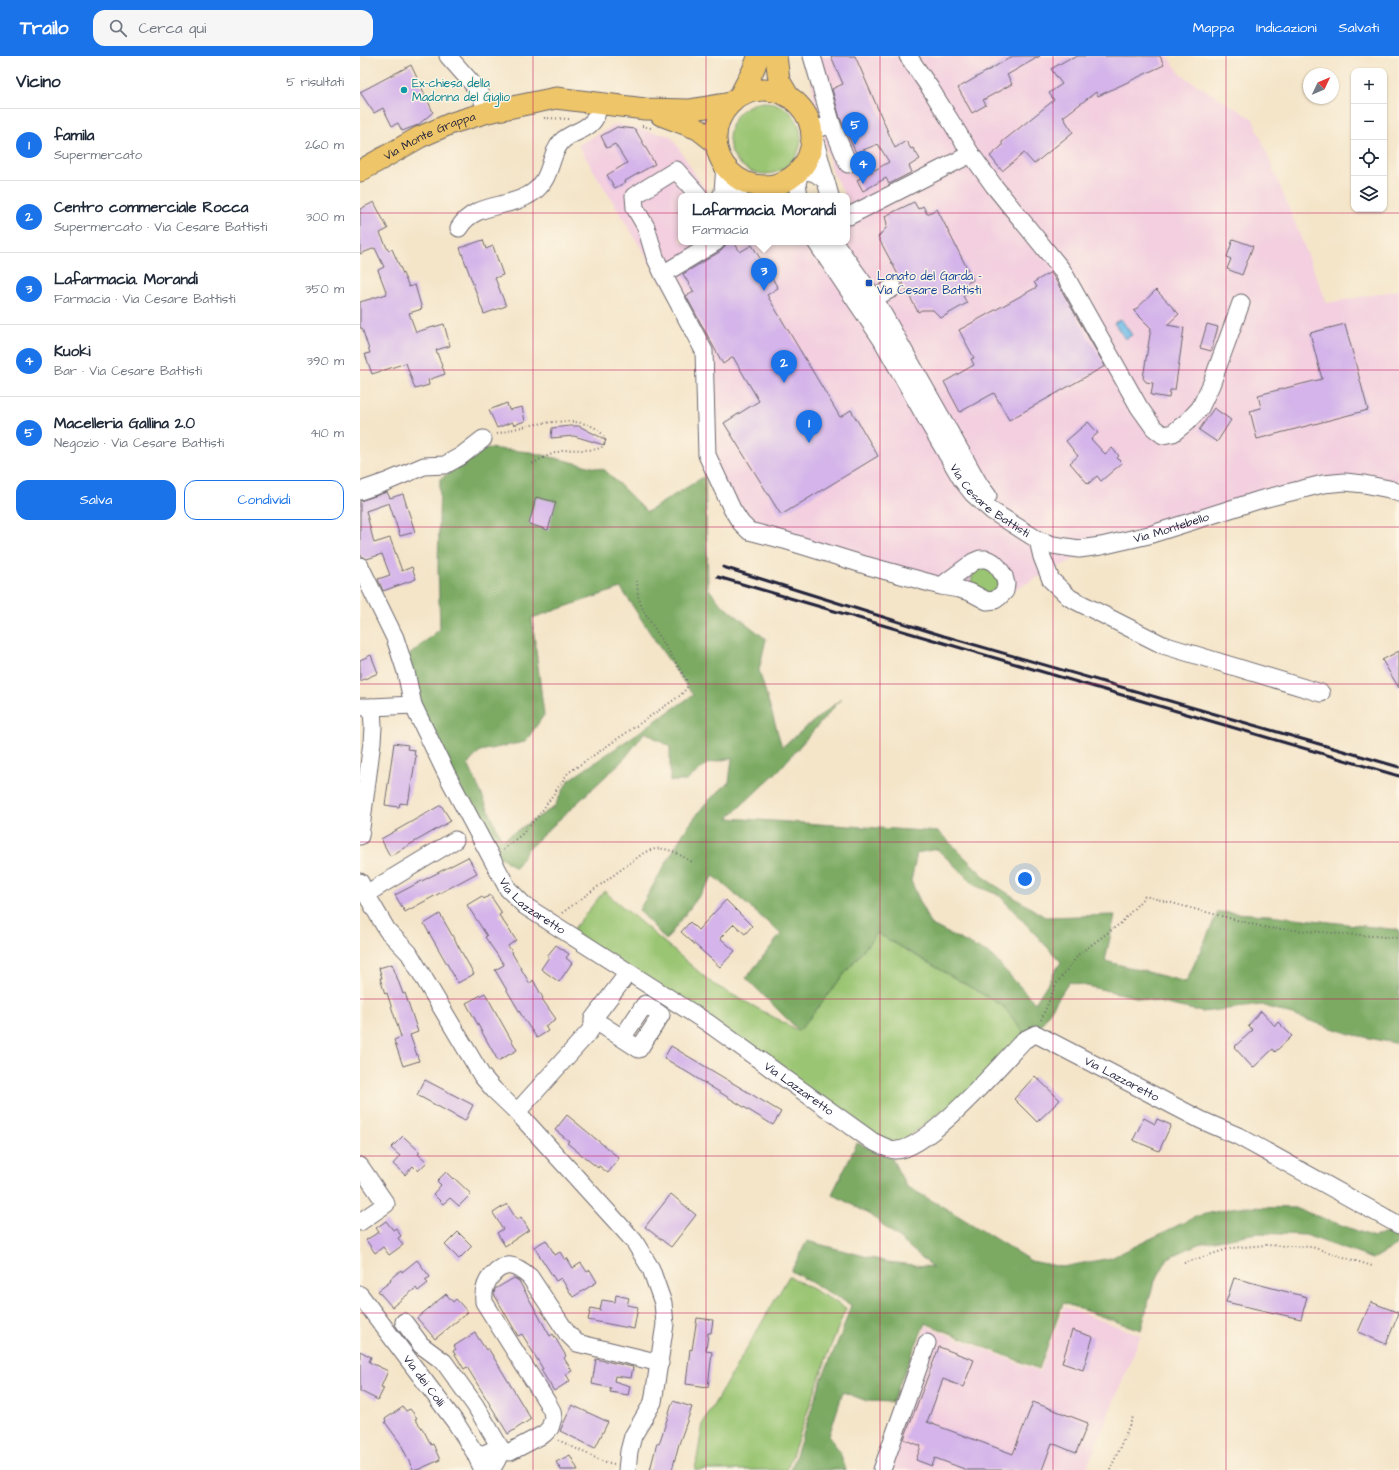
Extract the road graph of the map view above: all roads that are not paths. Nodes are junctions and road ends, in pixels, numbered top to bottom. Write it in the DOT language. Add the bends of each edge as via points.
graph roads {
  1 [pos="448,56"];
  2 [pos="812,56"];
  3 [pos="908,56"];
  4 [pos="773,57"];
  5 [pos="789,97"];
  6 [pos="735,100"];
  7 [pos="599,103"];
  8 [pos="645,109"];
  9 [pos="488,112"];
  10 [pos="832,125"];
  11 [pos="813,134"];
  12 [pos="716,143"];
  13 [pos="971,154"];
  14 [pos="848,164"];
  15 [pos="724,166"];
  16 [pos="800,170"];
  17 [pos="360,171"];
  18 [pos="828,188"];
  19 [pos="740,190"];
  20 [pos="773,191"];
  21 [pos="696,193"];
  22 [pos="722,193"];
  23 [pos="798,193"];
  24 [pos="850,216"];
  25 [pos="459,228"];
  26 [pos="711,245"];
  27 [pos="835,248"];
  28 [pos="663,274"];
  29 [pos="893,288"];
  30 [pos="874,298"];
  31 [pos="1241,303"];
  32 [pos="483,439"];
  33 [pos="1396,488"];
  34 [pos="360,491"];
  35 [pos="1020,529"];
  36 [pos="1038,540"];
  37 [pos="360,566"];
  38 [pos="941,586"];
  39 [pos="1321,693"];
  40 [pos="413,705"];
  41 [pos="366,707"];
  42 [pos="360,836"];
  43 [pos="455,840"];
  44 [pos="363,888"];
  45 [pos="628,973"];
  46 [pos="593,1026"];
  47 [pos="622,1038"];
  48 [pos="517,1112"];
  49 [pos="360,1166"];
  50 [pos="360,1222"];
  51 [pos="1399,1225"];
  52 [pos="360,1295"];
  53 [pos="404,1322"];
  54 [pos="927,1343"];
  55 [pos="660,1363"];
  56 [pos="496,1446"];
  57 [pos="480,1463"];
  58 [pos="627,1468"];
  59 [pos="490,1470"];
  60 [pos="882,1470"];
  1 -- 9 [label="street" via="478,90"];
  2 -- 10 [label="street"];
  3 -- 13 [label="street"];
  4 -- 5 [label="main road" via="779,80"];
  4 -- 6 [label="main road" via="754,72"];
  5 -- 6 [label="main road" via="764,90 753,91"];
  5 -- 11 [label="main road" via="807,115"];
  6 -- 8 [label="main road, Via Monte Grappa" via="690,110"];
  6 -- 12 [label="main road" via="724,111 719,121"];
  7 -- 8 [label="main road, Via Monte Grappa"];
  7 -- 9 [label="main road, Via Monte Grappa" via="556,98"];
  7 -- 25 [label="street" via="595,119 563,140 556,149 542,185 531,194 512,202 469,215"];
  8 -- 12 [label="main road, Via Monte Grappa" via="698,129"];
  9 -- 17 [label="main road, Via Monte Grappa" via="452,123 420,137"];
  10 -- 11 [label="street" via="819,128"];
  10 -- 14 [label="street"];
  11 -- 16 [label="main road" via="807,160"];
  11 -- 18 [label="street"];
  12 -- 15 [label="main road"];
  13 -- 24 [label="street"];
  13 -- 31 [label="street" via="1062,270 1139,407 1154,428 1164,435 1173,433 1200,408"];
  15 -- 19 [label="main road" via="732,174"];
  15 -- 22 [label="street"];
  16 -- 18 [label="street" via="815,173"];
  16 -- 20 [label="main road"];
  16 -- 23 [label="street"];
  19 -- 20 [label="main road" via="755,186"];
  21 -- 28 [label="street" via="676,170 634,196 635,208 646,227"];
  26 -- 28 [label="street"];
  27 -- 30 [label="street" via="836,262 862,298"];
  27 -- 35 [label="street, Via Cesare Battisti" via="855,301 882,340 962,480 992,511"];
  28 -- 38 [label="street" via="704,351 707,455 741,523 749,531"];
  29 -- 30 [label="street"];
  30 -- 35 [label="street, Via Cesare Battisti" via="979,484 993,503"];
  32 -- 34 [label="street" via="444,465 424,466"];
  33 -- 36 [label="street, Via Montebello" via="1345,482 1322,484 1259,500 1149,535 1101,546 1079,549"];
  35 -- 36 [label="street, Via Montebello"];
  36 -- 39 [label="street" via="1051,580 1070,598 1163,645"];
  37 -- 40 [label="street, Via Lazzaretto" via="395,638"];
  40 -- 41 [label="street"];
  40 -- 45 [label="street, Via Lazzaretto" via="508,890 525,906"];
  41 -- 42 [label="street" via="373,727"];
  43 -- 44 [label="street"];
  44 -- 48 [label="street" via="387,930 409,952 482,1076"];
  45 -- 46 [label="street" via="593,1019"];
  45 -- 51 [label="street, Via Lazzaretto" via="708,1024 858,1132 882,1146 895,1150 920,1140 944,1122 1024,1040 1036,1034 1201,1120 1238,1136"];
  46 -- 47 [label="street" via="602,1025"];
  46 -- 48 [label="street"];
  48 -- 55 [label="street" via="634,1241 651,1269 663,1302 665,1324"];
  49 -- 50 [label="street" via="386,1204"];
  52 -- 57 [label="street, Via dei Colli" via="456,1424"];
  53 -- 56 [label="street" via="421,1345 444,1362 475,1405"];
  54 -- 60 [label="street"];
  55 -- 56 [label="street" via="577,1343 567,1334 523,1270 499,1267 484,1289 484,1302 552,1411 553,1418 550,1428 545,1433 510,1452"];
  55 -- 58 [label="street" via="653,1402 633,1436"];
  56 -- 57 [label="street"];
  56 -- 59 [label="street" via="494,1466"];
}
